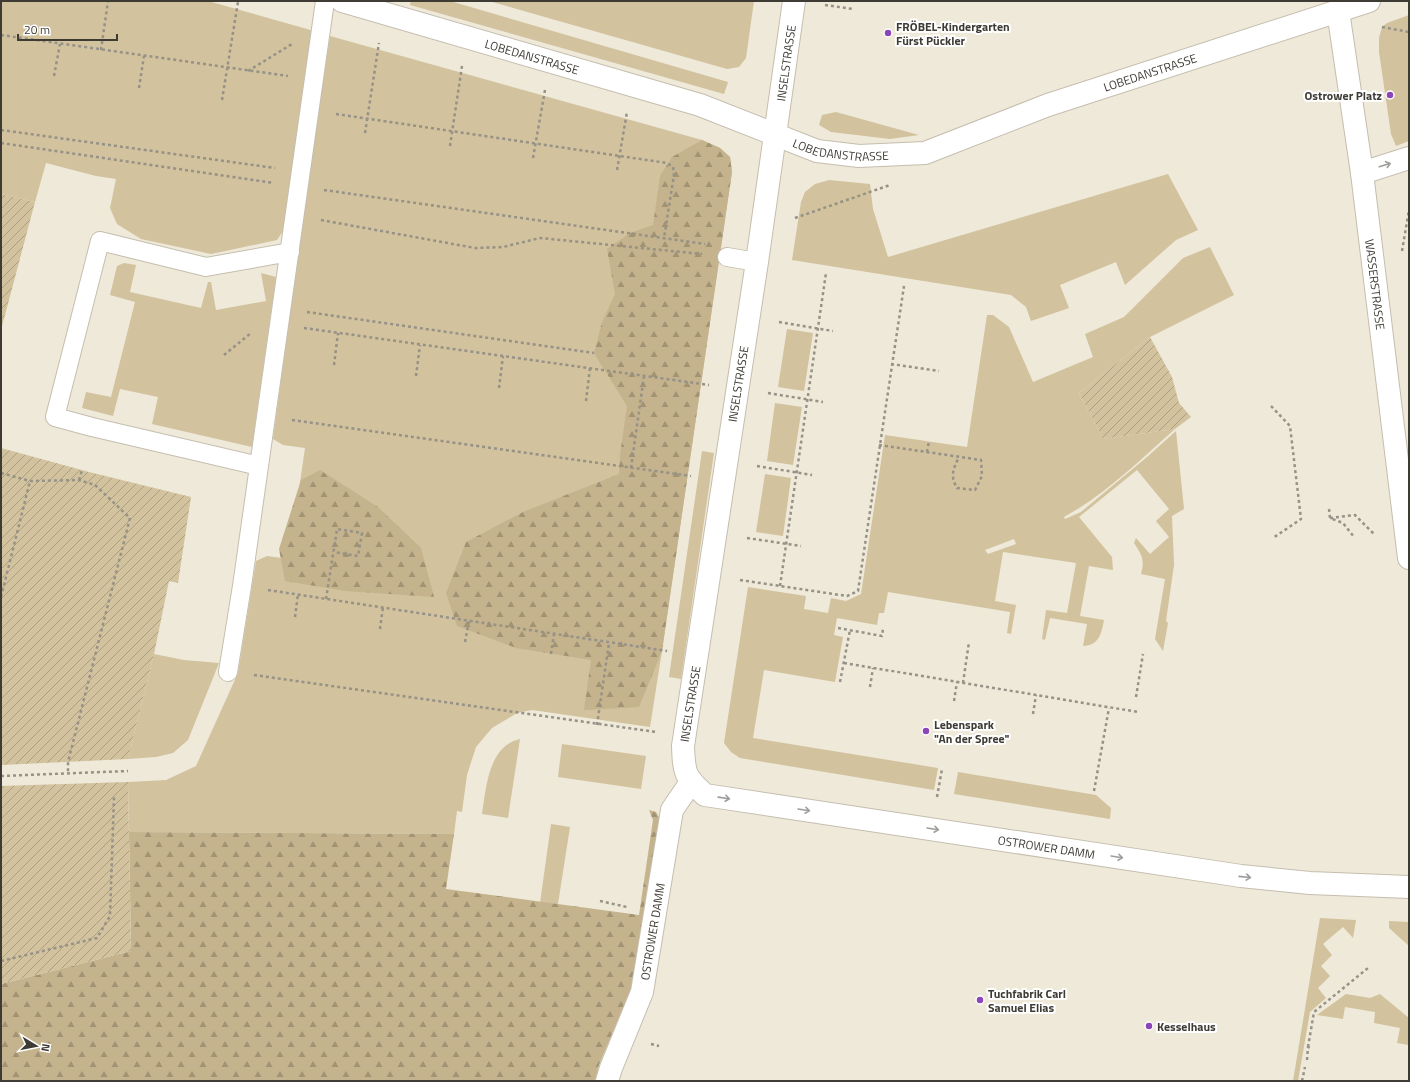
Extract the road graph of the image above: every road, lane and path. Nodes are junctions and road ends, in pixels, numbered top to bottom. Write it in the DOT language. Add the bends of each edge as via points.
graph roads {
  1 [pos="108,1"];
  2 [pos="325,1"];
  3 [pos="342,1"];
  4 [pos="794,1"];
  5 [pos="1368,1"];
  6 [pos="238,2"];
  7 [pos="825,5"];
  8 [pos="853,9"];
  9 [pos="1338,12"];
  10 [pos="322,27"];
  11 [pos="1,35"];
  12 [pos="379,43"];
  13 [pos="60,44"];
  14 [pos="100,50"];
  15 [pos="144,56"];
  16 [pos="462,66"];
  17 [pos="227,68"];
  18 [pos="248,71"];
  19 [pos="54,76"];
  20 [pos="314,80"];
  21 [pos="139,88"];
  22 [pos="545,89"];
  23 [pos="222,100"];
  24 [pos="310,110"];
  25 [pos="627,112"];
  26 [pos="367,118"];
  27 [pos="1,130"];
  28 [pos="452,131"];
  29 [pos="365,133"];
  30 [pos="776,135"];
  31 [pos="1,143"];
  32 [pos="536,143"];
  33 [pos="450,146"];
  34 [pos="619,156"];
  35 [pos="533,158"];
  36 [pos="1409,158"];
  37 [pos="617,170"];
  38 [pos="1362,173"];
  39 [pos="300,179"];
  40 [pos="894,183"];
  41 [pos="295,216"];
  42 [pos="794,218"];
  43 [pos="664,238"];
  44 [pos="707,244"];
  45 [pos="290,252"];
  46 [pos="727,257"];
  47 [pos="757,262"];
  48 [pos="826,273"];
  49 [pos="904,286"];
  50 [pos="280,316"];
  51 [pos="779,322"];
  52 [pos="818,328"];
  53 [pos="833,331"];
  54 [pos="338,333"];
  55 [pos="420,345"];
  56 [pos="594,353"];
  57 [pos="503,356"];
  58 [pos="891,364"];
  59 [pos="334,365"];
  60 [pos="590,368"];
  61 [pos="939,371"];
  62 [pos="416,376"];
  63 [pos="644,376"];
  64 [pos="499,388"];
  65 [pos="738,389"];
  66 [pos="768,394"];
  67 [pos="807,400"];
  68 [pos="586,401"];
  69 [pos="823,402"];
  70 [pos="1271,406"];
  71 [pos="266,417"];
  72 [pos="929,441"];
  73 [pos="879,445"];
  74 [pos="927,452"];
  75 [pos="959,457"];
  76 [pos="260,466"];
  77 [pos="757,466"];
  78 [pos="631,468"];
  79 [pos="82,470"];
  80 [pos="796,472"];
  81 [pos="1,473"];
  82 [pos="812,474"];
  83 [pos="691,476"];
  84 [pos="79,480"];
  85 [pos="30,481"];
  86 [pos="1329,509"];
  87 [pos="1330,518"];
  88 [pos="1374,534"];
  89 [pos="1354,537"];
  90 [pos="747,538"];
  91 [pos="1273,538"];
  92 [pos="786,544"];
  93 [pos="801,546"];
  94 [pos="334,552"];
  95 [pos="1409,558"];
  96 [pos="740,580"];
  97 [pos="780,586"];
  98 [pos="271,590"];
  99 [pos="298,594"];
  100 [pos="1,597"];
  101 [pos="326,599"];
  102 [pos="383,607"];
  103 [pos="295,617"];
  104 [pos="469,621"];
  105 [pos="838,628"];
  106 [pos="380,629"];
  107 [pos="883,629"];
  108 [pos="850,630"];
  109 [pos="554,634"];
  110 [pos="465,642"];
  111 [pos="969,642"];
  112 [pos="609,643"];
  113 [pos="667,652"];
  114 [pos="551,654"];
  115 [pos="1142,654"];
  116 [pos="844,663"];
  117 [pos="873,668"];
  118 [pos="228,672"];
  119 [pos="251,675"];
  120 [pos="840,682"];
  121 [pos="957,682"];
  122 [pos="963,683"];
  123 [pos="870,687"];
  124 [pos="1036,695"];
  125 [pos="1136,697"];
  126 [pos="954,701"];
  127 [pos="1109,708"];
  128 [pos="1138,712"];
  129 [pos="1033,714"];
  130 [pos="597,725"];
  131 [pos="656,732"];
  132 [pos="942,769"];
  133 [pos="128,771"];
  134 [pos="68,773"];
  135 [pos="687,774"];
  136 [pos="1,776"];
  137 [pos="1094,791"];
  138 [pos="114,797"];
  139 [pos="937,797"];
  140 [pos="1409,887"];
  141 [pos="1,961"];
  142 [pos="1368,968"];
  143 [pos="1308,1047"];
  144 [pos="1312,1048"];
  145 [pos="1307,1060"];
  146 [pos="1305,1067"];
  147 [pos="607,1081"];
  148 [pos="1302,1081"];
  1 -- 14 [label="path"];
  2 -- 10 [label="lane"];
  3 -- 30 [label="street, LOBEDANSTRASSE" via="700,105"];
  4 -- 30 [label="street, INSELSTRASSE"];
  5 -- 9 [label="street"];
  6 -- 17 [label="path"];
  7 -- 8 [label="path"];
  9 -- 30 [label="street, LOBEDANSTRASSE" via="1048,105 925,153 859,156 817,151"];
  9 -- 38 [label="street, WASSERSTRASSE"];
  10 -- 18 [label="path"];
  10 -- 20 [label="lane"];
  11 -- 13 [label="path"];
  12 -- 26 [label="path"];
  13 -- 14 [label="path"];
  13 -- 19 [label="path"];
  14 -- 15 [label="path"];
  15 -- 17 [label="path"];
  15 -- 21 [label="path"];
  16 -- 28 [label="path"];
  17 -- 18 [label="path"];
  17 -- 23 [label="path"];
  18 -- 20 [label="path"];
  20 -- 24 [label="lane"];
  22 -- 32 [label="path"];
  24 -- 26 [label="path"];
  24 -- 39 [label="lane"];
  25 -- 34 [label="path"];
  26 -- 28 [label="path"];
  26 -- 29 [label="path"];
  27 -- 39 [label="path"];
  28 -- 32 [label="path"];
  28 -- 33 [label="path"];
  30 -- 47 [label="street, INSELSTRASSE"];
  31 -- 39 [label="path"];
  32 -- 34 [label="path"];
  32 -- 35 [label="path"];
  34 -- 37 [label="path"];
  34 -- 43 [label="path" via="667,163 673,167"];
  38 -- 36 [label="street, one-way"];
  38 -- 95 [label="street, WASSERSTRASSE"];
  39 -- 41 [label="lane"];
  39 -- 43 [label="path"];
  40 -- 42 [label="path"];
  41 -- 45 [label="lane"];
  41 -- 46 [label="path" via="475,248 503,247 540,238"];
  43 -- 44 [label="path"];
  45 -- 50 [label="lane"];
  45 -- 76 [label="lane" via="206,267 100,241 55,417"];
  46 -- 47 [label="lane"];
  47 -- 65 [label="street, INSELSTRASSE"];
  48 -- 52 [label="path"];
  49 -- 58 [label="path"];
  50 -- 54 [label="path"];
  50 -- 56 [label="path"];
  50 -- 71 [label="lane"];
  51 -- 52 [label="path"];
  52 -- 53 [label="path"];
  52 -- 67 [label="path"];
  54 -- 55 [label="path"];
  54 -- 59 [label="path"];
  55 -- 57 [label="path"];
  55 -- 62 [label="path"];
  57 -- 60 [label="path"];
  57 -- 64 [label="path"];
  58 -- 61 [label="path"];
  58 -- 73 [label="path"];
  60 -- 63 [label="path"];
  60 -- 68 [label="path"];
  63 -- 65 [label="path"];
  63 -- 78 [label="path"];
  65 -- 135 [label="street, INSELSTRASSE" via="684,746"];
  66 -- 67 [label="path"];
  67 -- 69 [label="path"];
  67 -- 80 [label="path"];
  70 -- 91 [label="path" via="1290,426 1301,519"];
  71 -- 76 [label="lane"];
  71 -- 78 [label="path"];
  72 -- 74 [label="path"];
  73 -- 74 [label="path"];
  73 -- 97 [label="path" via="858,591 847,596"];
  74 -- 75 [label="path"];
  75 -- 75 [label="path" via="981,460 982,476 975,490 957,488 953,480"];
  76 -- 118 [label="lane"];
  77 -- 80 [label="path"];
  78 -- 83 [label="path"];
  79 -- 84 [label="path"];
  80 -- 82 [label="path"];
  80 -- 92 [label="path"];
  81 -- 85 [label="path"];
  84 -- 85 [label="path"];
  84 -- 134 [label="path" via="95,485 130,518 68,762"];
  85 -- 100 [label="path"];
  86 -- 87 [label="path"];
  87 -- 88 [label="path" via="1355,515"];
  87 -- 89 [label="path" via="1343,523"];
  90 -- 92 [label="path"];
  92 -- 93 [label="path"];
  92 -- 97 [label="path"];
  94 -- 94 [label="path" via="337,529 362,533 358,556"];
  94 -- 101 [label="path"];
  96 -- 97 [label="path"];
  98 -- 99 [label="path"];
  99 -- 101 [label="path"];
  99 -- 103 [label="path"];
  101 -- 102 [label="path"];
  102 -- 104 [label="path"];
  102 -- 106 [label="path"];
  104 -- 109 [label="path"];
  104 -- 110 [label="path"];
  105 -- 108 [label="path"];
  107 -- 108 [label="path" via="882,636"];
  108 -- 116 [label="path"];
  109 -- 112 [label="path"];
  109 -- 114 [label="path"];
  111 -- 122 [label="path"];
  112 -- 113 [label="path"];
  112 -- 130 [label="path"];
  115 -- 125 [label="path"];
  116 -- 117 [label="path"];
  116 -- 120 [label="path"];
  117 -- 121 [label="path"];
  117 -- 123 [label="path"];
  119 -- 130 [label="path"];
  121 -- 122 [label="path"];
  121 -- 126 [label="path"];
  122 -- 124 [label="path"];
  124 -- 127 [label="path"];
  124 -- 129 [label="path"];
  127 -- 128 [label="path"];
  127 -- 137 [label="path"];
  130 -- 131 [label="path"];
  132 -- 139 [label="path"];
  133 -- 134 [label="path"];
  134 -- 136 [label="path"];
  135 -- 140 [label="street, OSTROWER DAMM, one-way" via="705,795 1241,876 1310,883"];
  135 -- 147 [label="street, OSTROWER DAMM" via="672,810 642,992"];
  138 -- 141 [label="path" via="110,916 97,938"];
  142 -- 143 [label="path" via="1314,1012"];
  143 -- 144 [label="path"];
  143 -- 145 [label="path"];
  146 -- 148 [label="path"];
}
